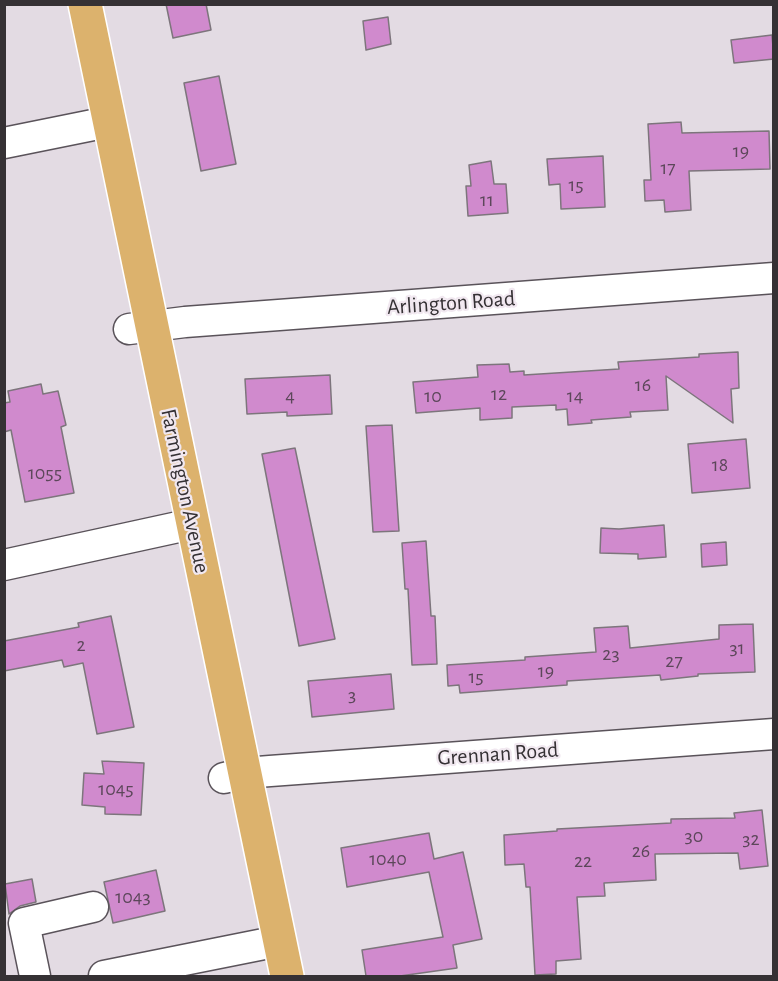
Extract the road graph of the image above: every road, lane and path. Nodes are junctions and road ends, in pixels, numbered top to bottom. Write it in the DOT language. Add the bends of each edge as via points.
graph roads {
  1 [pos="63,4"];
  2 [pos="85,4"];
  3 [pos="98,124"];
  4 [pos="4,143"];
  5 [pos="774,278"];
  6 [pos="140,327"];
  7 [pos="182,526"];
  8 [pos="4,565"];
  9 [pos="774,734"];
  10 [pos="234,775"];
  11 [pos="93,907"];
  12 [pos="269,943"];
  13 [pos="35,976"];
  14 [pos="104,976"];
  15 [pos="265,976"];
  16 [pos="287,976"];
  1 -- 3 [label="main road, Farmington Avenue"];
  2 -- 3 [label="main road, Farmington Avenue"];
  3 -- 4 [label="street"];
  3 -- 6 [label="main road, Farmington Avenue"];
  5 -- 6 [label="street, Arlington Road"];
  6 -- 7 [label="main road, Farmington Avenue"];
  7 -- 8 [label="street"];
  7 -- 10 [label="main road, Farmington Avenue"];
  9 -- 10 [label="street, Grennan Road"];
  10 -- 12 [label="main road, Farmington Avenue"];
  11 -- 13 [label="street" via="24,923"];
  12 -- 14 [label="street"];
  12 -- 15 [label="main road, Farmington Avenue"];
  12 -- 16 [label="main road, Farmington Avenue"];
}
